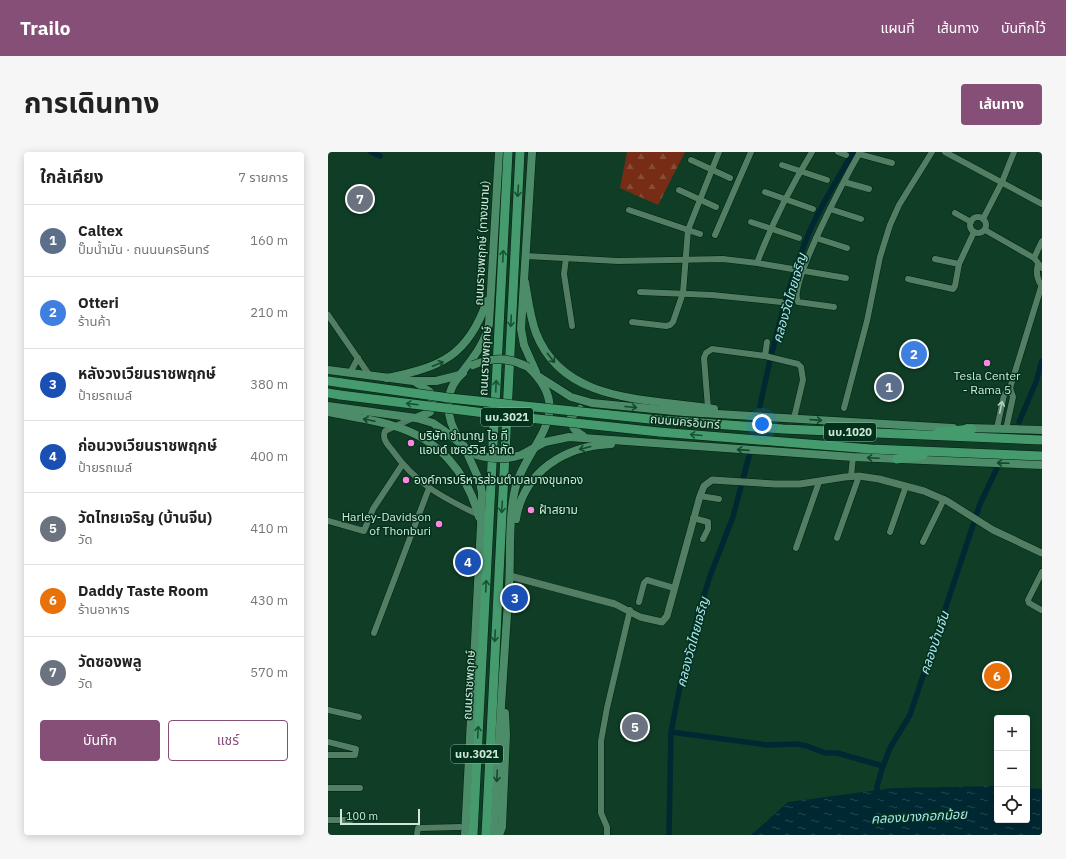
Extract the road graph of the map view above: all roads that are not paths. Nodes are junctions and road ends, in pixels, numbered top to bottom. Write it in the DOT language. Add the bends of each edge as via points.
graph roads {
  1 [pos="499,152"];
  2 [pos="508,152"];
  3 [pos="520,152"];
  4 [pos="532,152"];
  5 [pos="719,152"];
  6 [pos="751,152"];
  7 [pos="812,152"];
  8 [pos="838,152"];
  9 [pos="932,152"];
  10 [pos="945,152"];
  11 [pos="1014,152"];
  12 [pos="860,153"];
  13 [pos="846,155"];
  14 [pos="691,160"];
  15 [pos="892,163"];
  16 [pos="782,165"];
  17 [pos="712,169"];
  18 [pos="800,171"];
  19 [pos="730,178"];
  20 [pos="827,180"];
  21 [pos="844,182"];
  22 [pos="1002,182"];
  23 [pos="869,189"];
  24 [pos="679,190"];
  25 [pos="765,192"];
  26 [pos="701,199"];
  27 [pos="784,199"];
  28 [pos="1042,204"];
  29 [pos="716,207"];
  30 [pos="813,209"];
  31 [pos="830,209"];
  32 [pos="629,210"];
  33 [pos="955,213"];
  34 [pos="861,219"];
  35 [pos="983,219"];
  36 [pos="751,222"];
  37 [pos="971,222"];
  38 [pos="770,229"];
  39 [pos="688,230"];
  40 [pos="984,230"];
  41 [pos="974,232"];
  42 [pos="700,234"];
  43 [pos="715,235"];
  44 [pos="799,238"];
  45 [pos="816,238"];
  46 [pos="1042,241"];
  47 [pos="847,248"];
  48 [pos="526,256"];
  49 [pos="566,258"];
  50 [pos="684,258"];
  51 [pos="1034,258"];
  52 [pos="935,259"];
  53 [pos="757,263"];
  54 [pos="959,264"];
  55 [pos="1040,266"];
  56 [pos="801,271"];
  57 [pos="846,278"];
  58 [pos="908,278"];
  59 [pos="525,282"];
  60 [pos="1041,284"];
  61 [pos="640,292"];
  62 [pos="683,293"];
  63 [pos="490,294"];
  64 [pos="781,302"];
  65 [pos="834,307"];
  66 [pos="328,315"];
  67 [pos="632,322"];
  68 [pos="572,326"];
  69 [pos="767,342"];
  70 [pos="766,356"];
  71 [pos="358,358"];
  72 [pos="328,370"];
  73 [pos="350,373"];
  74 [pos="460,375"];
  75 [pos="370,376"];
  76 [pos="538,376"];
  77 [pos="387,378"];
  78 [pos="328,381"];
  79 [pos="413,381"];
  80 [pos="1010,388"];
  81 [pos="328,393"];
  82 [pos="592,403"];
  83 [pos="328,406"];
  84 [pos="708,408"];
  85 [pos="844,408"];
  86 [pos="328,412"];
  87 [pos="751,415"];
  88 [pos="415,418"];
  89 [pos="794,418"];
  90 [pos="394,426"];
  91 [pos="997,428"];
  92 [pos="972,429"];
  93 [pos="1006,429"];
  94 [pos="1042,430"];
  95 [pos="908,435"];
  96 [pos="586,438"];
  97 [pos="1042,440"];
  98 [pos="638,442"];
  99 [pos="464,446"];
  100 [pos="534,448"];
  101 [pos="944,452"];
  102 [pos="1042,456"];
  103 [pos="853,457"];
  104 [pos="897,459"];
  105 [pos="402,465"];
  106 [pos="1042,465"];
  107 [pos="851,476"];
  108 [pos="859,476"];
  109 [pos="819,482"];
  110 [pos="906,486"];
  111 [pos="429,488"];
  112 [pos="700,496"];
  113 [pos="719,499"];
  114 [pos="944,499"];
  115 [pos="479,515"];
  116 [pos="693,518"];
  117 [pos="328,521"];
  118 [pos="481,525"];
  119 [pos="890,532"];
  120 [pos="512,536"];
  121 [pos="837,538"];
  122 [pos="703,539"];
  123 [pos="923,542"];
  124 [pos="796,548"];
  125 [pos="1042,553"];
  126 [pos="1042,572"];
  127 [pos="510,576"];
  128 [pos="674,588"];
  129 [pos="639,602"];
  130 [pos="630,610"];
  131 [pos="1041,610"];
  132 [pos="374,633"];
  133 [pos="503,684"];
  134 [pos="471,698"];
  135 [pos="328,710"];
  136 [pos="359,717"];
  137 [pos="328,742"];
  138 [pos="328,755"];
  139 [pos="328,788"];
  140 [pos="360,788"];
  141 [pos="328,820"];
  142 [pos="351,820"];
  143 [pos="474,831"];
  144 [pos="487,831"];
  145 [pos="462,832"];
  146 [pos="417,835"];
  147 [pos="494,835"];
  148 [pos="499,835"];
  149 [pos="607,835"];
  1 -- 63 [label="main road, ถนนราชพฤกษ์ (ทางขนาน)"];
  143 -- 2 [label="main road, ถนนราชพฤกษ์ / นบ.3021, one-way"];
  3 -- 144 [label="main road, ถนนราชพฤกษ์ / นบ.3021, one-way"];
  4 -- 48 [label="main road"];
  5 -- 17 [label="street"];
  6 -- 43 [label="street"];
  7 -- 18 [label="street"];
  8 -- 13 [label="street"];
  9 -- 85 [label="street" via="899,205 890,225"];
  10 -- 22 [label="street"];
  11 -- 22 [label="street"];
  12 -- 15 [label="street"];
  12 -- 21 [label="street"];
  14 -- 17 [label="street"];
  16 -- 18 [label="street"];
  17 -- 19 [label="street"];
  17 -- 26 [label="street"];
  18 -- 20 [label="street"];
  18 -- 27 [label="street"];
  21 -- 23 [label="street"];
  21 -- 31 [label="street"];
  22 -- 28 [label="street"];
  22 -- 35 [label="street"];
  24 -- 26 [label="street"];
  25 -- 27 [label="street"];
  26 -- 29 [label="street"];
  26 -- 39 [label="street"];
  27 -- 30 [label="street"];
  27 -- 38 [label="street"];
  31 -- 34 [label="street"];
  31 -- 45 [label="street"];
  32 -- 39 [label="street"];
  33 -- 37 [label="street"];
  35 -- 37 [label="street" via="976,218"];
  35 -- 40 [label="street" via="986,224"];
  36 -- 38 [label="street"];
  37 -- 41 [label="street" via="970,228"];
  38 -- 44 [label="street"];
  38 -- 53 [label="street"];
  39 -- 42 [label="street"];
  39 -- 50 [label="street"];
  40 -- 41 [label="street" via="980,233"];
  40 -- 51 [label="street"];
  41 -- 54 [label="street"];
  45 -- 47 [label="street"];
  45 -- 56 [label="street"];
  46 -- 51 [label="street"];
  48 -- 49 [label="street"];
  48 -- 59 [label="main road"];
  49 -- 50 [label="street"];
  49 -- 68 [label="street" via="564,274"];
  50 -- 53 [label="street"];
  50 -- 62 [label="street"];
  51 -- 55 [label="street"];
  52 -- 54 [label="street"];
  53 -- 56 [label="street"];
  54 -- 58 [label="street" via="953,289"];
  55 -- 60 [label="street" via="1037,275"];
  56 -- 57 [label="street"];
  56 -- 65 [label="street" via="798,302"];
  59 -- 76 [label="main road" via="521,338"];
  59 -- 84 [label="main road, one-way" via="532,322 540,341 558,366 573,378 610,394"];
  60 -- 80 [label="street"];
  61 -- 62 [label="street"];
  62 -- 64 [label="street"];
  62 -- 67 [label="street" via="670,325"];
  63 -- 74 [label="main road, ถนนราชพฤกษ์ (ทางขนาน)" via="486,334"];
  77 -- 63 [label="main road, one-way" via="430,367 445,361 457,352 481,319"];
  66 -- 71 [label="street"];
  69 -- 70 [label="street"];
  70 -- 84 [label="street" via="712,349 706,353 704,358"];
  70 -- 89 [label="street" via="801,366 803,380"];
  71 -- 73 [label="street"];
  71 -- 75 [label="street"];
  72 -- 73 [label="main road"];
  73 -- 75 [label="main road"];
  74 -- 76 [label="main road, bridge" via="487,359 503,358 528,367"];
  74 -- 79 [label="main road" via="436,381"];
  74 -- 99 [label="main road" via="452,388 448,414"];
  75 -- 77 [label="main road"];
  76 -- 82 [label="main road, ถนนนครอินทร์ / นบ.1020" via="571,397"];
  76 -- 100 [label="main road" via="545,387 550,413 547,426"];
  77 -- 79 [label="main road"];
  78 -- 95 [label="main road, ถนนนครอินทร์ / นบ.1020, bridge" via="449,398 659,420"];
  79 -- 88 [label="main road" via="430,392 433,403 430,412"];
  91 -- 80 [label="street, one-way" via="1004,395"];
  80 -- 93 [label="street" via="1012,397"];
  101 -- 81 [label="main road, ถนนนครอินทร์ / นบ.1020, one-way, bridge" via="871,449 659,432"];
  82 -- 87 [label="main road, ถนนนครอินทร์ / นบ.1020, one-way" via="684,412"];
  82 -- 96 [label="main road" via="575,412 572,417 571,423 576,431"];
  83 -- 88 [label="main road"];
  84 -- 87 [label="main road"];
  90 -- 86 [label="main road, one-way"];
  87 -- 89 [label="main road, ถนนนครอินทร์ / นบ.1020"];
  88 -- 90 [label="street"];
  88 -- 99 [label="main road" via="433,423"];
  89 -- 92 [label="main road, ถนนนครอินทร์ / นบ.1020, one-way"];
  90 -- 105 [label="street" via="385,431 384,440"];
  90 -- 115 [label="main road" via="419,435 446,455 466,482"];
  91 -- 92 [label="main road, ถนนนครอินทร์ / นบ.1020"];
  91 -- 93 [label="main road, ถนนนครอินทร์ / นบ.1020"];
  92 -- 95 [label="main road"];
  93 -- 94 [label="main road, ถนนนครอินทร์ / นบ.1020"];
  95 -- 97 [label="main road, ถนนนครอินทร์ / นบ.1020"];
  96 -- 98 [label="main road, ถนนนครอินทร์ / นบ.1020"];
  96 -- 100 [label="main road, ถนนนครอินทร์ / นบ.1020" via="557,438"];
  103 -- 98 [label="main road, ถนนนครอินทร์ / นบ.1020, one-way"];
  98 -- 120 [label="main road, one-way" via="596,445 580,449 543,469 526,487"];
  99 -- 100 [label="main road, bridge" via="477,455 492,459 508,459"];
  99 -- 118 [label="main road, นบ.3021" via="480,482"];
  100 -- 120 [label="main road, นบ.3021" via="514,492"];
  101 -- 102 [label="main road, ถนนนครอินทร์ / นบ.1020"];
  101 -- 104 [label="main road"];
  104 -- 103 [label="main road, ถนนนครอินทร์ / นบ.1020, one-way"];
  103 -- 107 [label="street"];
  106 -- 104 [label="main road, ถนนนครอินทร์ / นบ.1020, one-way"];
  105 -- 111 [label="street"];
  105 -- 117 [label="street" via="373,509 364,532"];
  107 -- 108 [label="street"];
  107 -- 109 [label="street"];
  108 -- 110 [label="street"];
  108 -- 121 [label="street"];
  109 -- 112 [label="street" via="800,484 712,480 704,486"];
  109 -- 124 [label="street"];
  110 -- 114 [label="street"];
  110 -- 119 [label="street"];
  111 -- 115 [label="street" via="443,498"];
  111 -- 132 [label="street"];
  112 -- 113 [label="street"];
  112 -- 116 [label="street"];
  114 -- 123 [label="street"];
  114 -- 125 [label="street" via="979,521"];
  115 -- 118 [label="main road"];
  116 -- 122 [label="street" via="708,522"];
  116 -- 128 [label="street"];
  118 -- 134 [label="main road, นบ.3021"];
  120 -- 127 [label="main road, นบ.3021"];
  126 -- 131 [label="street" via="1028,600"];
  127 -- 130 [label="street"];
  127 -- 133 [label="main road, นบ.3021"];
  128 -- 129 [label="street" via="647,580"];
  128 -- 130 [label="street" via="667,616 662,622 640,617"];
  130 -- 149 [label="street" via="601,742 601,814 607,827"];
  133 -- 147 [label="main road, นบ.3021, one-way"];
  133 -- 148 [label="main road" via="506,735 502,827"];
  134 -- 145 [label="main road, นบ.3021"];
  134 -- 145 [label="main road" via="464,739"];
  135 -- 136 [label="street"];
  137 -- 138 [label="street" via="356,749 355,755"];
  139 -- 140 [label="street"];
  141 -- 142 [label="street"];
  145 -- 146 [label="street" via="418,828"];
}
